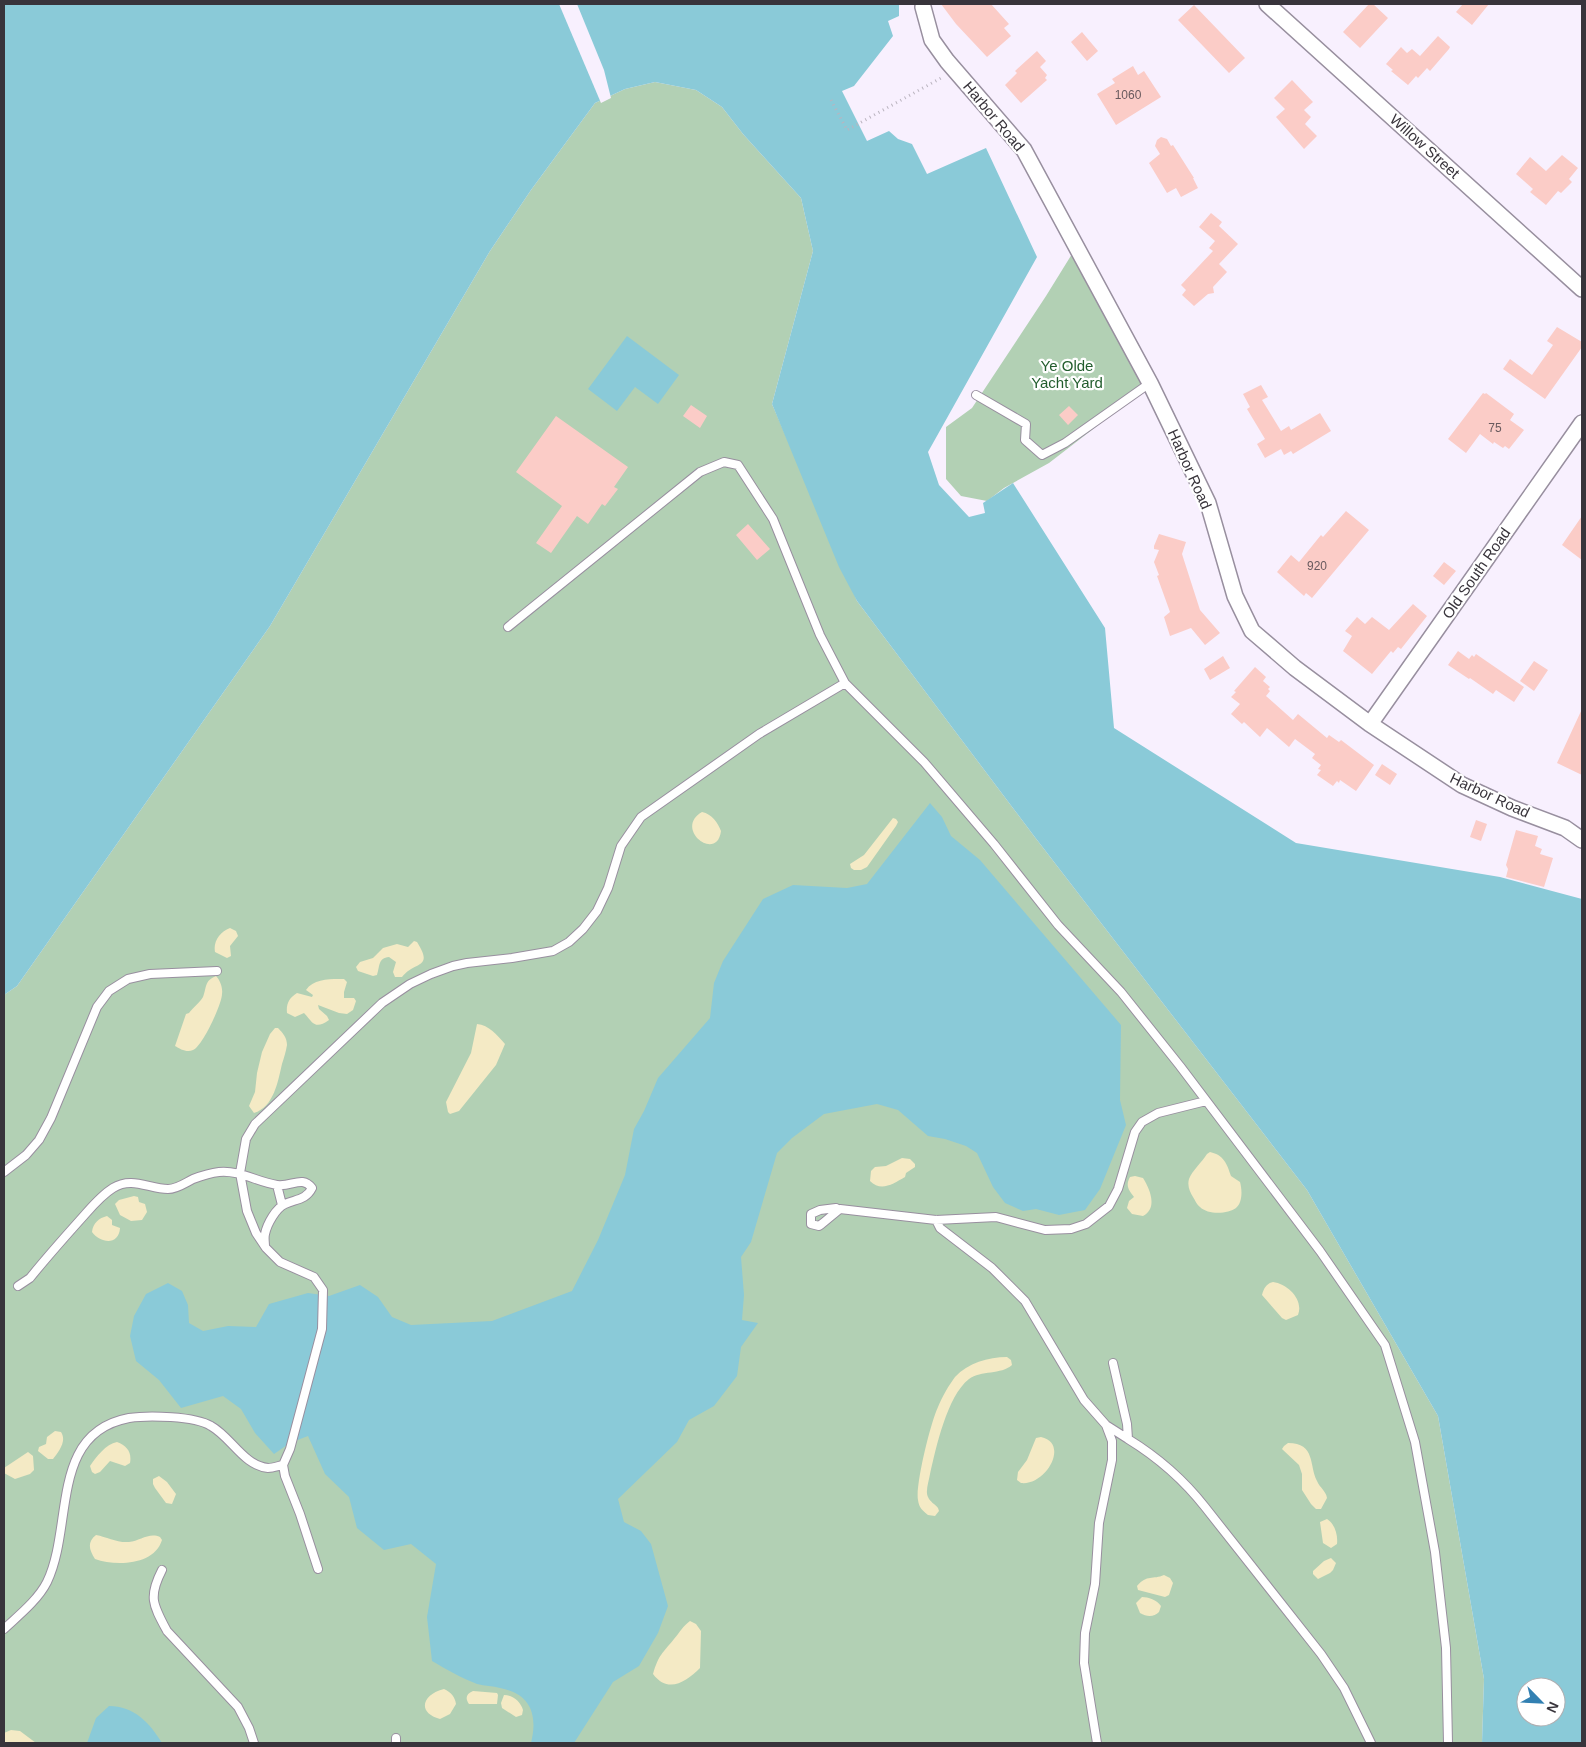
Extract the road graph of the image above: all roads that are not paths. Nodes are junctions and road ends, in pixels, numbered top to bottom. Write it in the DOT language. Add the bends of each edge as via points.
graph roads {
  1 [pos="1267,4"];
  2 [pos="923,7"];
  3 [pos="1582,289"];
  4 [pos="1150,383"];
  5 [pos="976,395"];
  6 [pos="1582,422"];
  7 [pos="508,627"];
  8 [pos="845,683"];
  9 [pos="1370,724"];
  10 [pos="1565,828"];
  11 [pos="1582,831"];
  12 [pos="1582,840"];
  13 [pos="217,971"];
  14 [pos="1206,1101"];
  15 [pos="4,1172"];
  16 [pos="240,1173"];
  17 [pos="278,1185"];
  18 [pos="282,1205"];
  19 [pos="836,1208"];
  20 [pos="936,1220"];
  21 [pos="266,1248"];
  22 [pos="18,1286"];
  23 [pos="1113,1363"];
  24 [pos="1106,1425"];
  25 [pos="1128,1439"];
  26 [pos="283,1465"];
  27 [pos="318,1568"];
  28 [pos="162,1570"];
  29 [pos="4,1629"];
  30 [pos="254,1743"];
  31 [pos="1097,1743"];
  32 [pos="1371,1743"];
  33 [pos="1448,1743"];
  1 -- 3 [label="street, Willow Street"];
  2 -- 4 [label="street, Harbor Road" via="932,40 1024,150"];
  4 -- 5 [label="lane" via="1066,443 1042,455 1026,440 1026,424"];
  4 -- 9 [label="street, Harbor Road" via="1208,503 1235,596 1252,631"];
  6 -- 9 [label="street, Old South Road"];
  7 -- 8 [label="lane" via="700,472 724,462 738,465 772,519 820,635"];
  8 -- 14 [label="lane" via="924,762 1058,925 1121,992"];
  8 -- 16 [label="lane" via="759,734 640,817 621,846 608,888 596,911 569,942 553,951 453,966 410,984 382,1003 256,1124 246,1139"];
  9 -- 10 [label="street, Harbor Road" via="1462,785"];
  10 -- 11 [label="street"];
  10 -- 12 [label="street, Harbor Road"];
  13 -- 15 [label="lane" via="150,974 128,980 109,991 97,1007 39,1140"];
  14 -- 20 [label="lane" via="1158,1113 1142,1122 1135,1132 1121,1180 1109,1206 1086,1224 1071,1229 1045,1230 996,1217"];
  14 -- 33 [label="lane" via="1320,1251 1386,1345 1415,1442 1435,1552 1446,1648"];
  16 -- 17 [label="lane"];
  16 -- 21 [label="lane" via="247,1210"];
  16 -- 22 [label="lane" via="209,1174 171,1189 141,1183 113,1188 30,1278"];
  17 -- 18 [label="lane"];
  17 -- 18 [label="lane" via="303,1181 312,1188 303,1198"];
  18 -- 21 [label="lane" via="265,1235"];
  19 -- 20 [label="lane" via="810,1214 811,1224 818,1226 840,1209"];
  20 -- 24 [label="lane" via="940,1228 992,1268 1025,1301 1084,1400"];
  21 -- 26 [label="lane" via="280,1262 314,1277 323,1290 322,1329"];
  23 -- 25 [label="lane"];
  24 -- 25 [label="lane"];
  24 -- 31 [label="lane" via="1112,1441 1112,1460 1099,1522 1084,1663"];
  25 -- 32 [label="lane" via="1173,1472 1205,1507 1321,1654 1344,1688"];
  26 -- 27 [label="lane"];
  26 -- 29 [label="lane" via="257,1466 224,1435 210,1425 196,1421 148,1416 117,1420 102,1427 87,1439 78,1454 69,1480 54,1566 46,1583"];
  28 -- 30 [label="lane" via="155,1583 153,1600 159,1616 167,1631 238,1708"];
}
